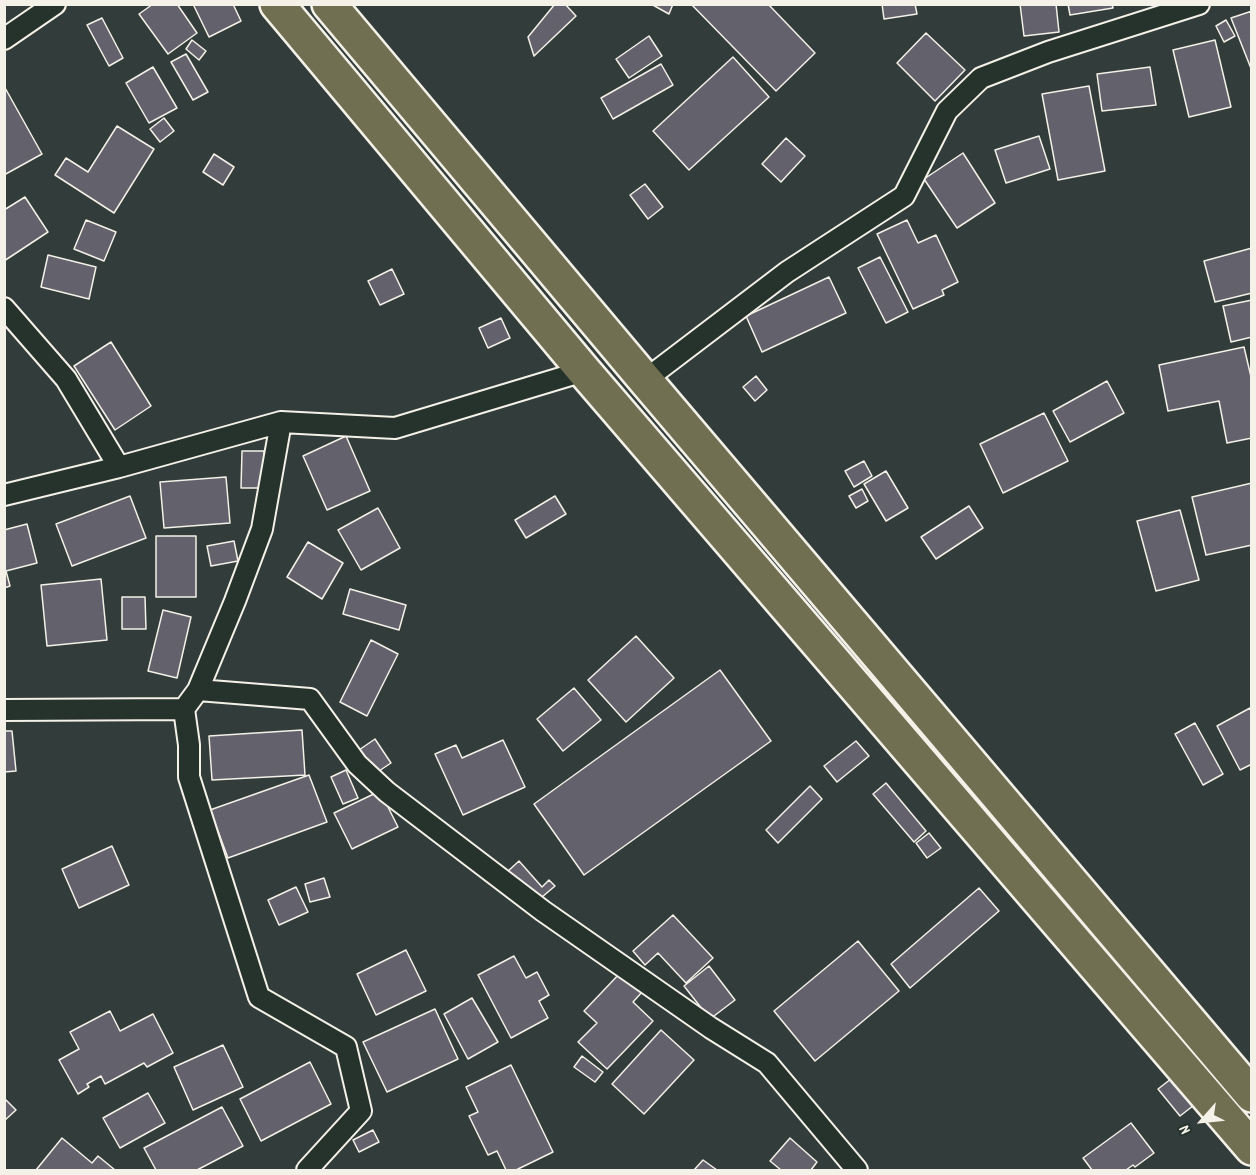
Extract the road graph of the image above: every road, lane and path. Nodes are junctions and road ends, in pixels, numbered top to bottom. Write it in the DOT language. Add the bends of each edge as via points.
graph roads {
  1 [pos="55,4"];
  2 [pos="277,4"];
  3 [pos="329,4"];
  4 [pos="1199,4"];
  5 [pos="4,39"];
  6 [pos="4,308"];
  7 [pos="584,371"];
  8 [pos="645,380"];
  9 [pos="280,423"];
  10 [pos="118,467"];
  11 [pos="4,495"];
  12 [pos="198,690"];
  13 [pos="184,709"];
  14 [pos="4,710"];
  15 [pos="1251,1095"];
  16 [pos="1251,1148"];
  17 [pos="307,1170"];
  18 [pos="857,1170"];
  1 -- 5 [label="street"];
  2 -- 7 [label="highway"];
  3 -- 8 [label="highway"];
  4 -- 8 [label="street" via="1048,52 981,78 947,111 904,196 788,272"];
  6 -- 10 [label="street" via="66,379"];
  7 -- 9 [label="street" via="395,428"];
  7 -- 16 [label="highway"];
  8 -- 15 [label="highway"];
  9 -- 10 [label="street"];
  9 -- 12 [label="street" via="262,528"];
  10 -- 11 [label="street"];
  12 -- 13 [label="street"];
  12 -- 18 [label="street" via="310,699 357,764 387,792 543,911 767,1063"];
  13 -- 14 [label="street"];
  13 -- 17 [label="street" via="189,777 259,997 346,1047 361,1111"];
}
